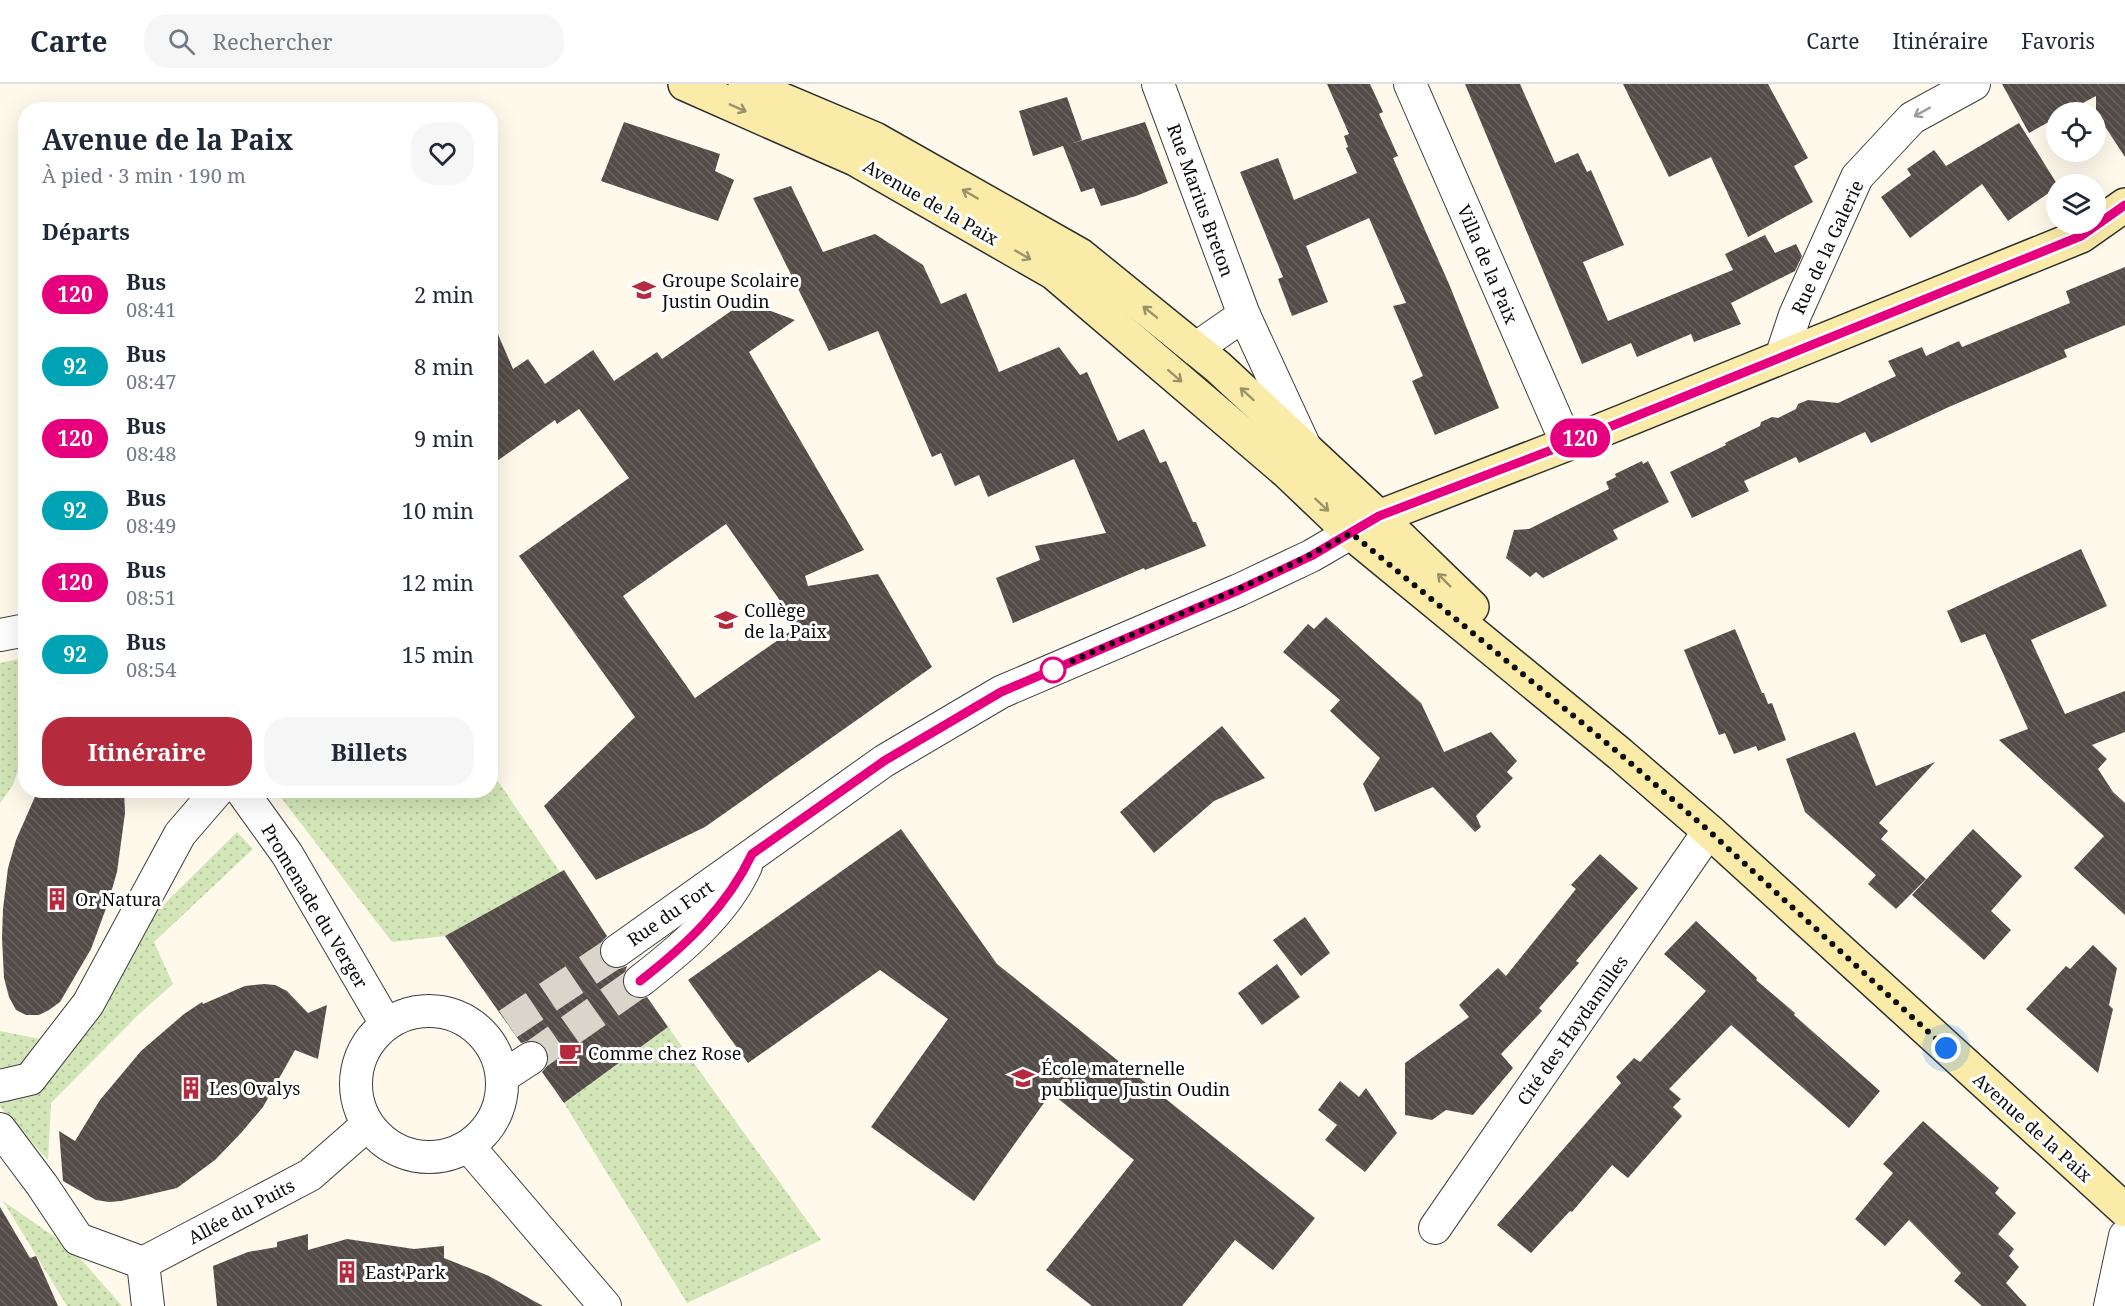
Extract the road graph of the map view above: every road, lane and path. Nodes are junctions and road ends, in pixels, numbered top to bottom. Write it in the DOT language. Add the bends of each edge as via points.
graph roads {
  1 [pos="685,84"];
  2 [pos="745,84"];
  3 [pos="1158,84"];
  4 [pos="1410,84"];
  5 [pos="1974,84"];
  6 [pos="2125,205"];
  7 [pos="1244,315"];
  8 [pos="1196,349"];
  9 [pos="1780,357"];
  10 [pos="1567,444"];
  11 [pos="1305,447"];
  12 [pos="1379,516"];
  13 [pos="1351,533"];
  14 [pos="18,632"];
  15 [pos="0,635"];
  16 [pos="1620,754"];
  17 [pos="211,798"];
  18 [pos="248,798"];
  19 [pos="1709,831"];
  20 [pos="752,854"];
  21 [pos="617,951"];
  22 [pos="640,981"];
  23 [pos="386,1024"];
  24 [pos="531,1058"];
  25 [pos="502,1077"];
  26 [pos="0,1086"];
  27 [pos="367,1125"];
  28 [pos="0,1129"];
  29 [pos="469,1147"];
  30 [pos="2125,1210"];
  31 [pos="1435,1228"];
  32 [pos="2125,1236"];
  33 [pos="143,1263"];
  34 [pos="148,1306"];
  35 [pos="605,1306"];
  36 [pos="2110,1306"];
  1 -- 13 [label="main road, Avenue de la Paix, one-way" via="855,159 1054,273 1278,465"];
  8 -- 2 [label="main road, Avenue de la Paix, one-way" via="1080,255 874,139"];
  3 -- 7 [label="street, Rue Marius Breton"];
  4 -- 10 [label="street, Villa de la Paix"];
  5 -- 9 [label="street, Rue de la Galerie, one-way" via="1912,118 1857,177"];
  6 -- 9 [label="main road, Rue du Fort" via="2081,236"];
  7 -- 8 [label="street"];
  7 -- 11 [label="street, Rue Marius Breton"];
  11 -- 8 [label="main road, Avenue de la Paix, one-way"];
  9 -- 10 [label="main road, Rue du Fort"];
  10 -- 12 [label="main road, Rue du Fort"];
  11 -- 12 [label="main road, Avenue de la Paix"];
  12 -- 13 [label="street, Rue du Fort"];
  16 -- 12 [label="main road, Avenue de la Paix, one-way"];
  13 -- 16 [label="main road, Avenue de la Paix"];
  13 -- 20 [label="street, Rue du Fort" via="1239,590 1001,692 884,761"];
  14 -- 15 [label="street"];
  16 -- 19 [label="main road, Avenue de la Paix"];
  17 -- 26 [label="street" via="180,834 88,1004 30,1079"];
  18 -- 23 [label="street, Promenade du Verger" via="287,854"];
  19 -- 30 [label="main road, Avenue de la Paix"];
  19 -- 31 [label="street, Cité des Haydamilles"];
  20 -- 21 [label="street, Rue du Fort"];
  20 -- 22 [label="street, Rue du Fort" via="741,878 709,920 676,954"];
  23 -- 25 [label="street" via="408,1013 432,1011 456,1015 477,1028 497,1032 492,1046"];
  23 -- 27 [label="street" via="359,1059 355,1082 358,1104"];
  24 -- 25 [label="street"];
  25 -- 29 [label="street" via="498,1112"];
  27 -- 29 [label="street" via="383,1142 403,1153 425,1158 448,1156"];
  27 -- 33 [label="street, Allée du Puits" via="310,1175"];
  28 -- 33 [label="street" via="78,1239"];
  29 -- 35 [label="street"];
  32 -- 36 [label="street"];
  33 -- 34 [label="street"];
}
